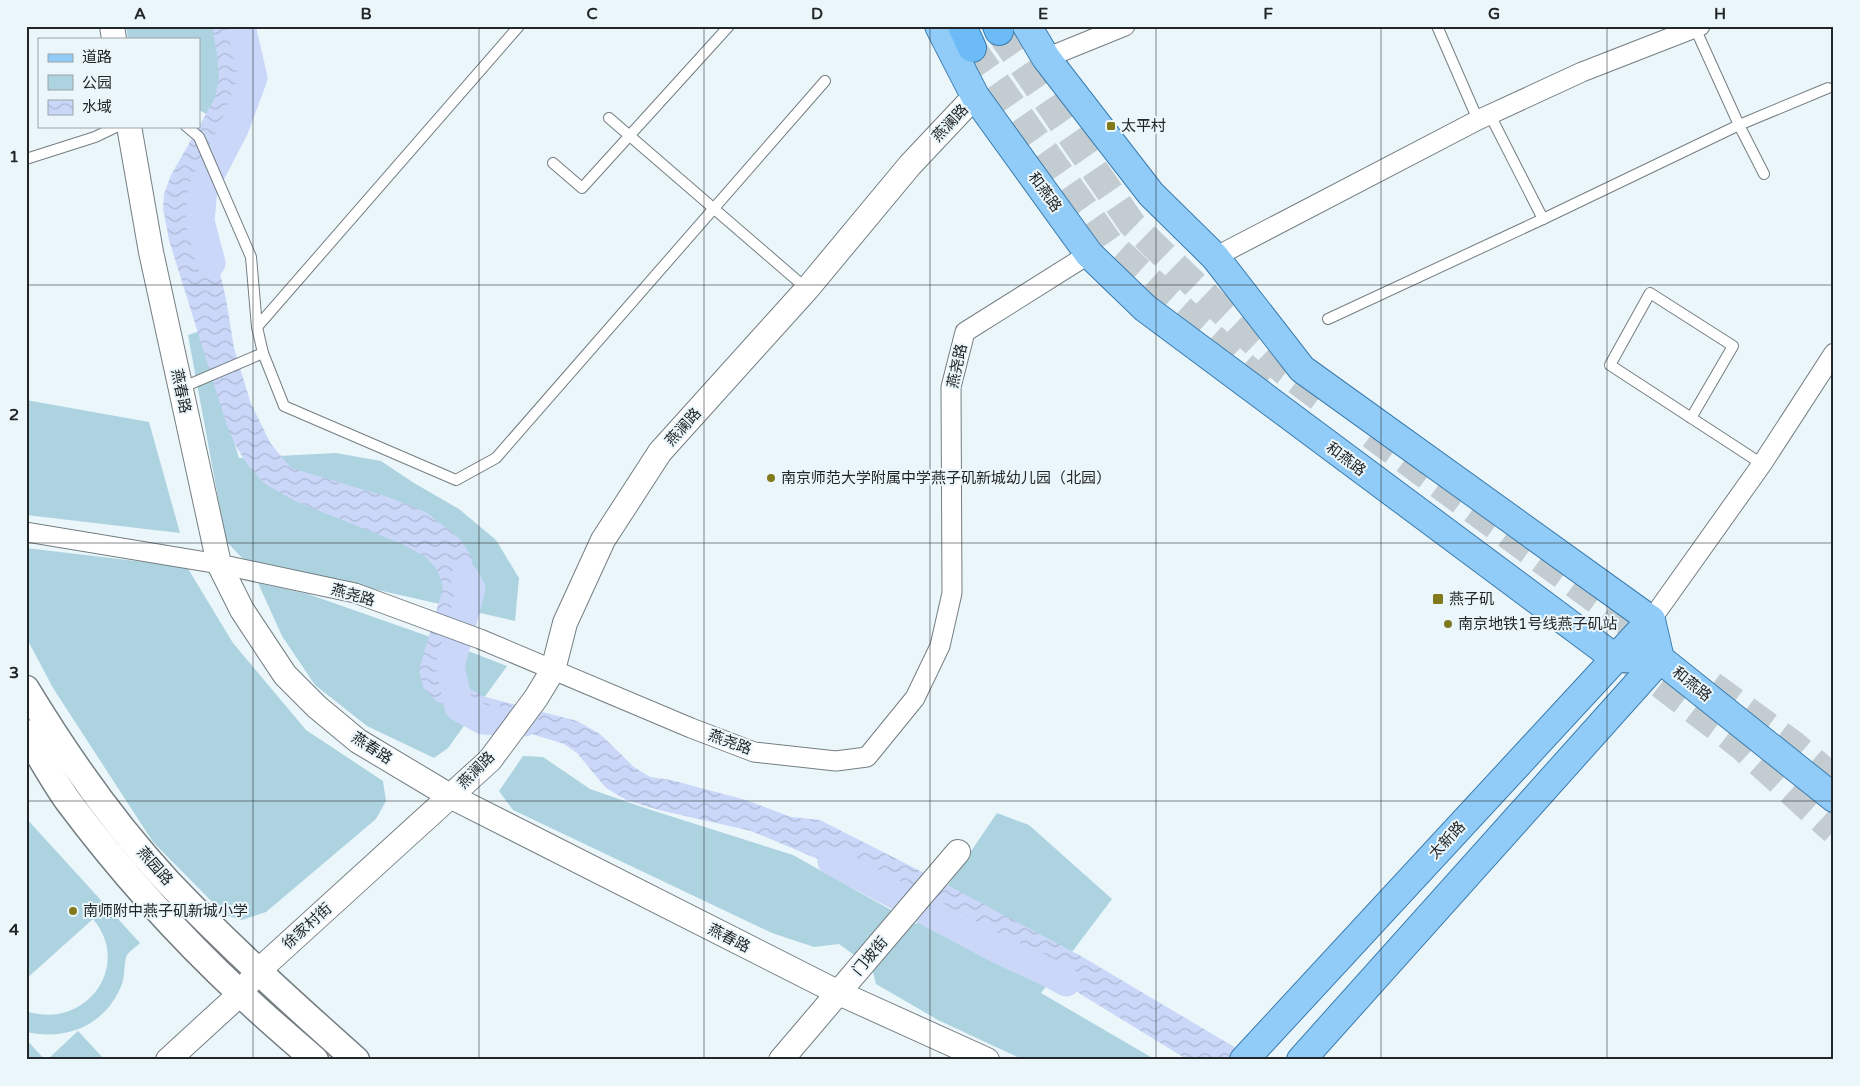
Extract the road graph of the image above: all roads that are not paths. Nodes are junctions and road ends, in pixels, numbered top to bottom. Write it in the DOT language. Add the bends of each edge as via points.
graph roads {
  1 [pos="519,26"];
  2 [pos="728,26"];
  3 [pos="939,26"];
  4 [pos="1125,26"];
  5 [pos="1437,26"];
  6 [pos="1029,27"];
  7 [pos="1697,27"];
  8 [pos="1046,58"];
  9 [pos="825,81"];
  10 [pos="1828,88"];
  11 [pos="975,96"];
  12 [pos="608,118"];
  13 [pos="1484,118"];
  14 [pos="1739,126"];
  15 [pos="114,128"];
  16 [pos="129,128"];
  17 [pos="188,128"];
  18 [pos="630,137"];
  19 [pos="26,159"];
  20 [pos="553,163"];
  21 [pos="1764,174"];
  22 [pos="714,209"];
  23 [pos="1543,219"];
  24 [pos="1089,254"];
  25 [pos="1215,257"];
  26 [pos="807,289"];
  27 [pos="1328,320"];
  28 [pos="257,327"];
  29 [pos="262,352"];
  30 [pos="1834,353"];
  31 [pos="180,389"];
  32 [pos="1691,418"];
  33 [pos="1762,464"];
  34 [pos="26,532"];
  35 [pos="219,564"];
  36 [pos="1651,620"];
  37 [pos="1615,658"];
  38 [pos="1660,659"];
  39 [pos="553,670"];
  40 [pos="26,689"];
  41 [pos="26,733"];
  42 [pos="450,796"];
  43 [pos="1834,798"];
  44 [pos="958,852"];
  45 [pos="257,972"];
  46 [pos="838,993"];
  47 [pos="240,994"];
  48 [pos="1249,1055"];
  49 [pos="168,1060"];
  50 [pos="314,1060"];
  51 [pos="356,1060"];
  52 [pos="781,1060"];
  53 [pos="987,1060"];
  54 [pos="1301,1060"];
  1 -- 28 [label="lane"];
  2 -- 18 [label="lane"];
  3 -- 11 [label="main road, 和燕路"];
  4 -- 8 [label="street"];
  5 -- 13 [label="lane"];
  6 -- 8 [label="main road"];
  7 -- 13 [label="street" via="1582,72"];
  7 -- 14 [label="lane"];
  8 -- 25 [label="main road" via="1151,194"];
  9 -- 22 [label="lane"];
  10 -- 14 [label="lane"];
  11 -- 24 [label="main road, 和燕路"];
  11 -- 26 [label="street, 燕澜路" via="910,164"];
  12 -- 18 [label="lane"];
  13 -- 23 [label="lane"];
  13 -- 25 [label="street"];
  14 -- 21 [label="lane"];
  14 -- 23 [label="lane"];
  15 -- 19 [label="lane" via="95,138"];
  16 -- 31 [label="street, 燕春路"];
  17 -- 28 [label="lane" via="199,138 251,257"];
  18 -- 20 [label="lane" via="582,188"];
  18 -- 22 [label="lane"];
  22 -- 26 [label="lane"];
  22 -- 29 [label="lane" via="496,458 456,480 284,406"];
  23 -- 27 [label="lane"];
  24 -- 37 [label="main road, 和燕路" via="1146,308"];
  24 -- 39 [label="street, 燕尧路" via="965,332 951,387 952,593 940,646 915,698 867,757 836,761 754,752"];
  25 -- 36 [label="main road" via="1302,369"];
  26 -- 39 [label="street, 燕澜路" via="660,452 602,540 565,623"];
  28 -- 29 [label="lane"];
  29 -- 31 [label="lane"];
  30 -- 33 [label="street"];
  31 -- 35 [label="street, 燕春路"];
  32 -- 32 [label="lane" via="1610,365 1650,293 1733,346"];
  32 -- 33 [label="lane"];
  33 -- 36 [label="street"];
  34 -- 35 [label="street, 燕尧路"];
  35 -- 39 [label="street, 燕尧路" via="355,593"];
  35 -- 42 [label="street, 燕春路" via="242,610 285,675 317,707 358,740"];
  36 -- 37 [label="main road, 太新路"];
  36 -- 38 [label="main road"];
  37 -- 38 [label="main road, 和燕路"];
  37 -- 48 [label="main road, 太新路"];
  38 -- 43 [label="main road, 和燕路"];
  38 -- 54 [label="main road"];
  39 -- 42 [label="street, 燕澜路" via="490,760"];
  40 -- 45 [label="main road, 燕园路" via="119,824 167,881"];
  41 -- 47 [label="main road, 燕园路" via="92,833 180,934"];
  42 -- 45 [label="street, 徐家村街"];
  42 -- 46 [label="street, 燕春路"];
  44 -- 46 [label="street, 门坡街"];
  45 -- 47 [label="street, 徐家村街"];
  45 -- 51 [label="main road, 燕园路"];
  46 -- 52 [label="street, 门坡街"];
  46 -- 53 [label="street, 燕春路"];
  47 -- 49 [label="street, 徐家村街"];
  47 -- 50 [label="main road, 燕园路"];
}
